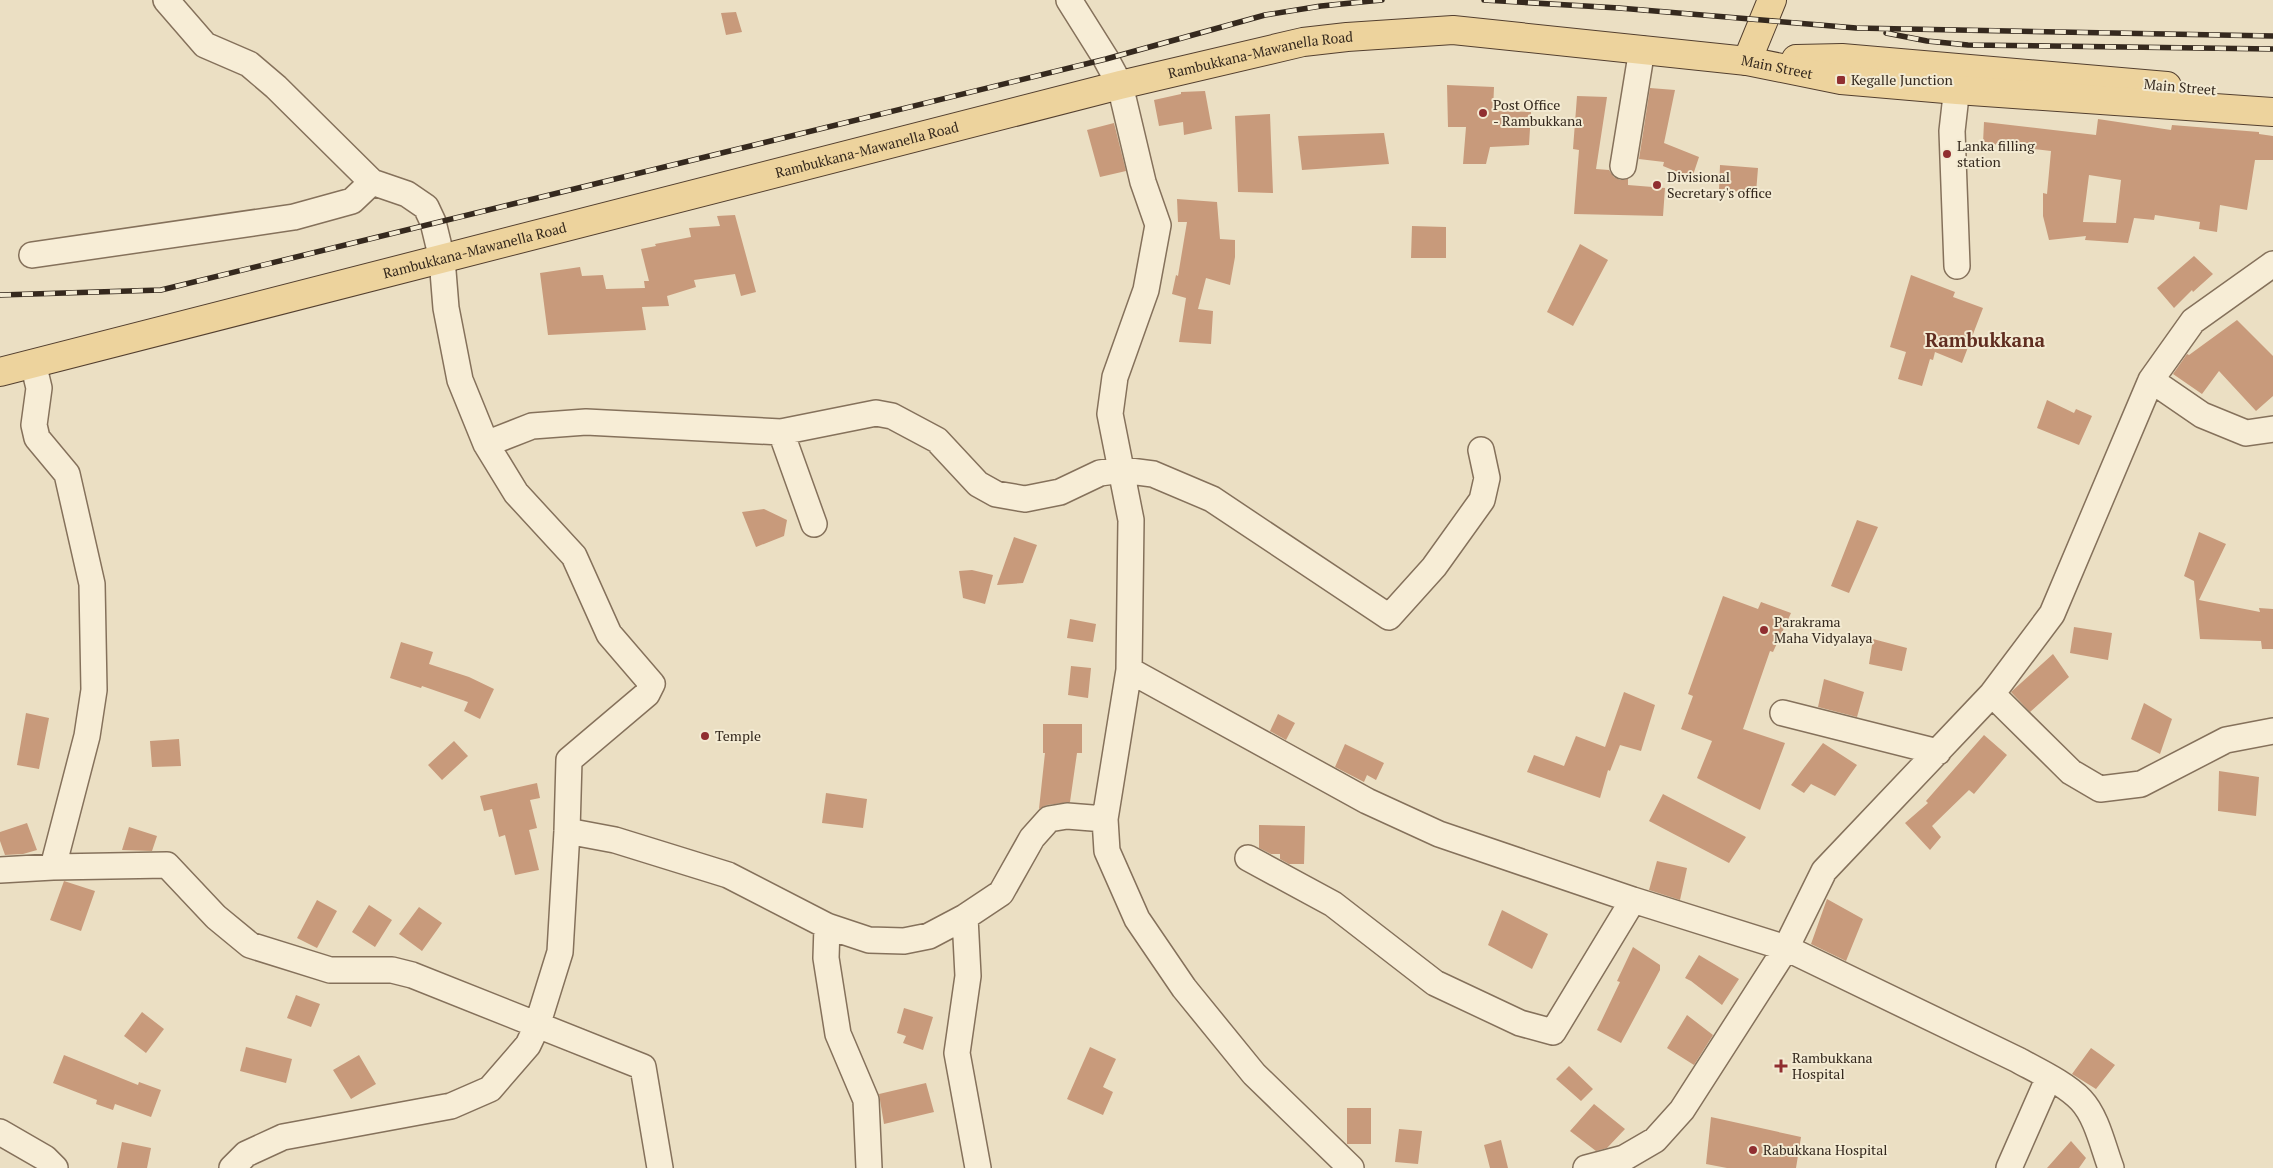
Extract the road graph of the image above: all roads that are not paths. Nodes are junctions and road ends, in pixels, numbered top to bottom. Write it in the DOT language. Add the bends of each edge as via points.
graph roads {
  1 [pos="166,0"];
  2 [pos="1069,0"];
  3 [pos="1772,0"];
  4 [pos="1642,49"];
  5 [pos="1747,61"];
  6 [pos="1958,79"];
  7 [pos="1120,85"];
  8 [pos="2273,95"];
  9 [pos="2273,112"];
  10 [pos="1623,166"];
  11 [pos="372,182"];
  12 [pos="32,254"];
  13 [pos="442,259"];
  14 [pos="2273,264"];
  15 [pos="1957,266"];
  16 [pos="33,363"];
  17 [pos="0,372"];
  18 [pos="2151,380"];
  19 [pos="2273,429"];
  20 [pos="781,432"];
  21 [pos="486,444"];
  22 [pos="1481,450"];
  23 [pos="1122,470"];
  24 [pos="814,524"];
  25 [pos="1129,670"];
  26 [pos="1992,694"];
  27 [pos="1783,713"];
  28 [pos="2273,731"];
  29 [pos="1938,752"];
  30 [pos="1105,819"];
  31 [pos="567,831"];
  32 [pos="1248,858"];
  33 [pos="53,867"];
  34 [pos="0,870"];
  35 [pos="1634,900"];
  36 [pos="965,917"];
  37 [pos="827,926"];
  38 [pos="1786,948"];
  39 [pos="537,1026"];
  40 [pos="2049,1077"];
  41 [pos="0,1132"];
  42 [pos="55,1168"];
  43 [pos="232,1168"];
  44 [pos="660,1168"];
  45 [pos="869,1168"];
  46 [pos="978,1168"];
  47 [pos="1351,1168"];
  48 [pos="1586,1168"];
  49 [pos="2010,1168"];
  50 [pos="2111,1168"];
  1 -- 11 [label="street" via="205,45 249,64"];
  2 -- 7 [label="street"];
  3 -- 5 [label="main road"];
  4 -- 5 [label="main road, Rambukkana-Mawanella Road"];
  4 -- 7 [label="main road, Rambukkana-Mawanella Road" via="1453,30 1399,33 1303,42"];
  4 -- 10 [label="street"];
  5 -- 6 [label="main road, Main Street" via="1841,80"];
  6 -- 8 [label="main road, Main Street"];
  6 -- 9 [label="main road, Main Street"];
  6 -- 15 [label="street" via="1952,131"];
  7 -- 13 [label="main road, Rambukkana-Mawanella Road"];
  7 -- 23 [label="street" via="1143,182 1158,225 1146,290 1115,377 1110,414"];
  11 -- 12 [label="street" via="352,200 294,217"];
  11 -- 13 [label="street" via="407,194 426,207"];
  13 -- 16 [label="main road, Rambukkana-Mawanella Road"];
  13 -- 21 [label="street" via="446,308 460,380"];
  14 -- 18 [label="street" via="2193,321"];
  16 -- 17 [label="main road, Rambukkana-Mawanella Road"];
  16 -- 33 [label="street" via="39,388 34,425 37,438 67,474 92,584 94,690 87,736"];
  18 -- 19 [label="street" via="2202,415 2246,433"];
  18 -- 26 [label="street" via="2052,614"];
  20 -- 21 [label="street" via="586,422 532,426"];
  20 -- 23 [label="street" via="876,413 892,416 937,440 978,484 996,494 1025,499 1060,492 1100,473"];
  20 -- 24 [label="street"];
  21 -- 31 [label="street" via="516,493 574,556 609,634 652,684 647,694 569,760"];
  22 -- 23 [label="street" via="1486,478 1482,500 1434,567 1389,617 1212,499 1153,474"];
  23 -- 25 [label="street" via="1130,520"];
  25 -- 30 [label="street"];
  25 -- 35 [label="street" via="1376,806 1439,834"];
  26 -- 28 [label="street" via="2071,772 2100,790 2141,784 2226,740"];
  26 -- 29 [label="street"];
  27 -- 29 [label="street"];
  29 -- 38 [label="street" via="1824,871"];
  30 -- 36 [label="street" via="1068,816 1049,819 1032,838 1001,893"];
  30 -- 47 [label="street" via="1107,851 1137,920 1184,988 1254,1074"];
  31 -- 37 [label="street" via="615,840 728,875"];
  31 -- 39 [label="street" via="560,952"];
  32 -- 35 [label="street" via="1333,904 1435,983 1520,1022 1553,1032"];
  33 -- 34 [label="street"];
  33 -- 39 [label="street" via="167,865 216,917 250,945 330,970 392,970 412,975"];
  35 -- 38 [label="street"];
  36 -- 37 [label="street" via="929,936 904,941 870,940"];
  36 -- 46 [label="street" via="968,976 957,1053"];
  37 -- 45 [label="street" via="826,958 838,1034 866,1100"];
  38 -- 40 [label="street"];
  38 -- 48 [label="street" via="1682,1110 1654,1140 1624,1158"];
  39 -- 43 [label="street" via="528,1045 490,1089 451,1106 282,1137 246,1154"];
  39 -- 44 [label="street" via="643,1067"];
  40 -- 49 [label="street"];
  40 -- 50 [label="street" via="2080,1100 2090,1114"];
  41 -- 42 [label="street" via="45,1158"];
}
